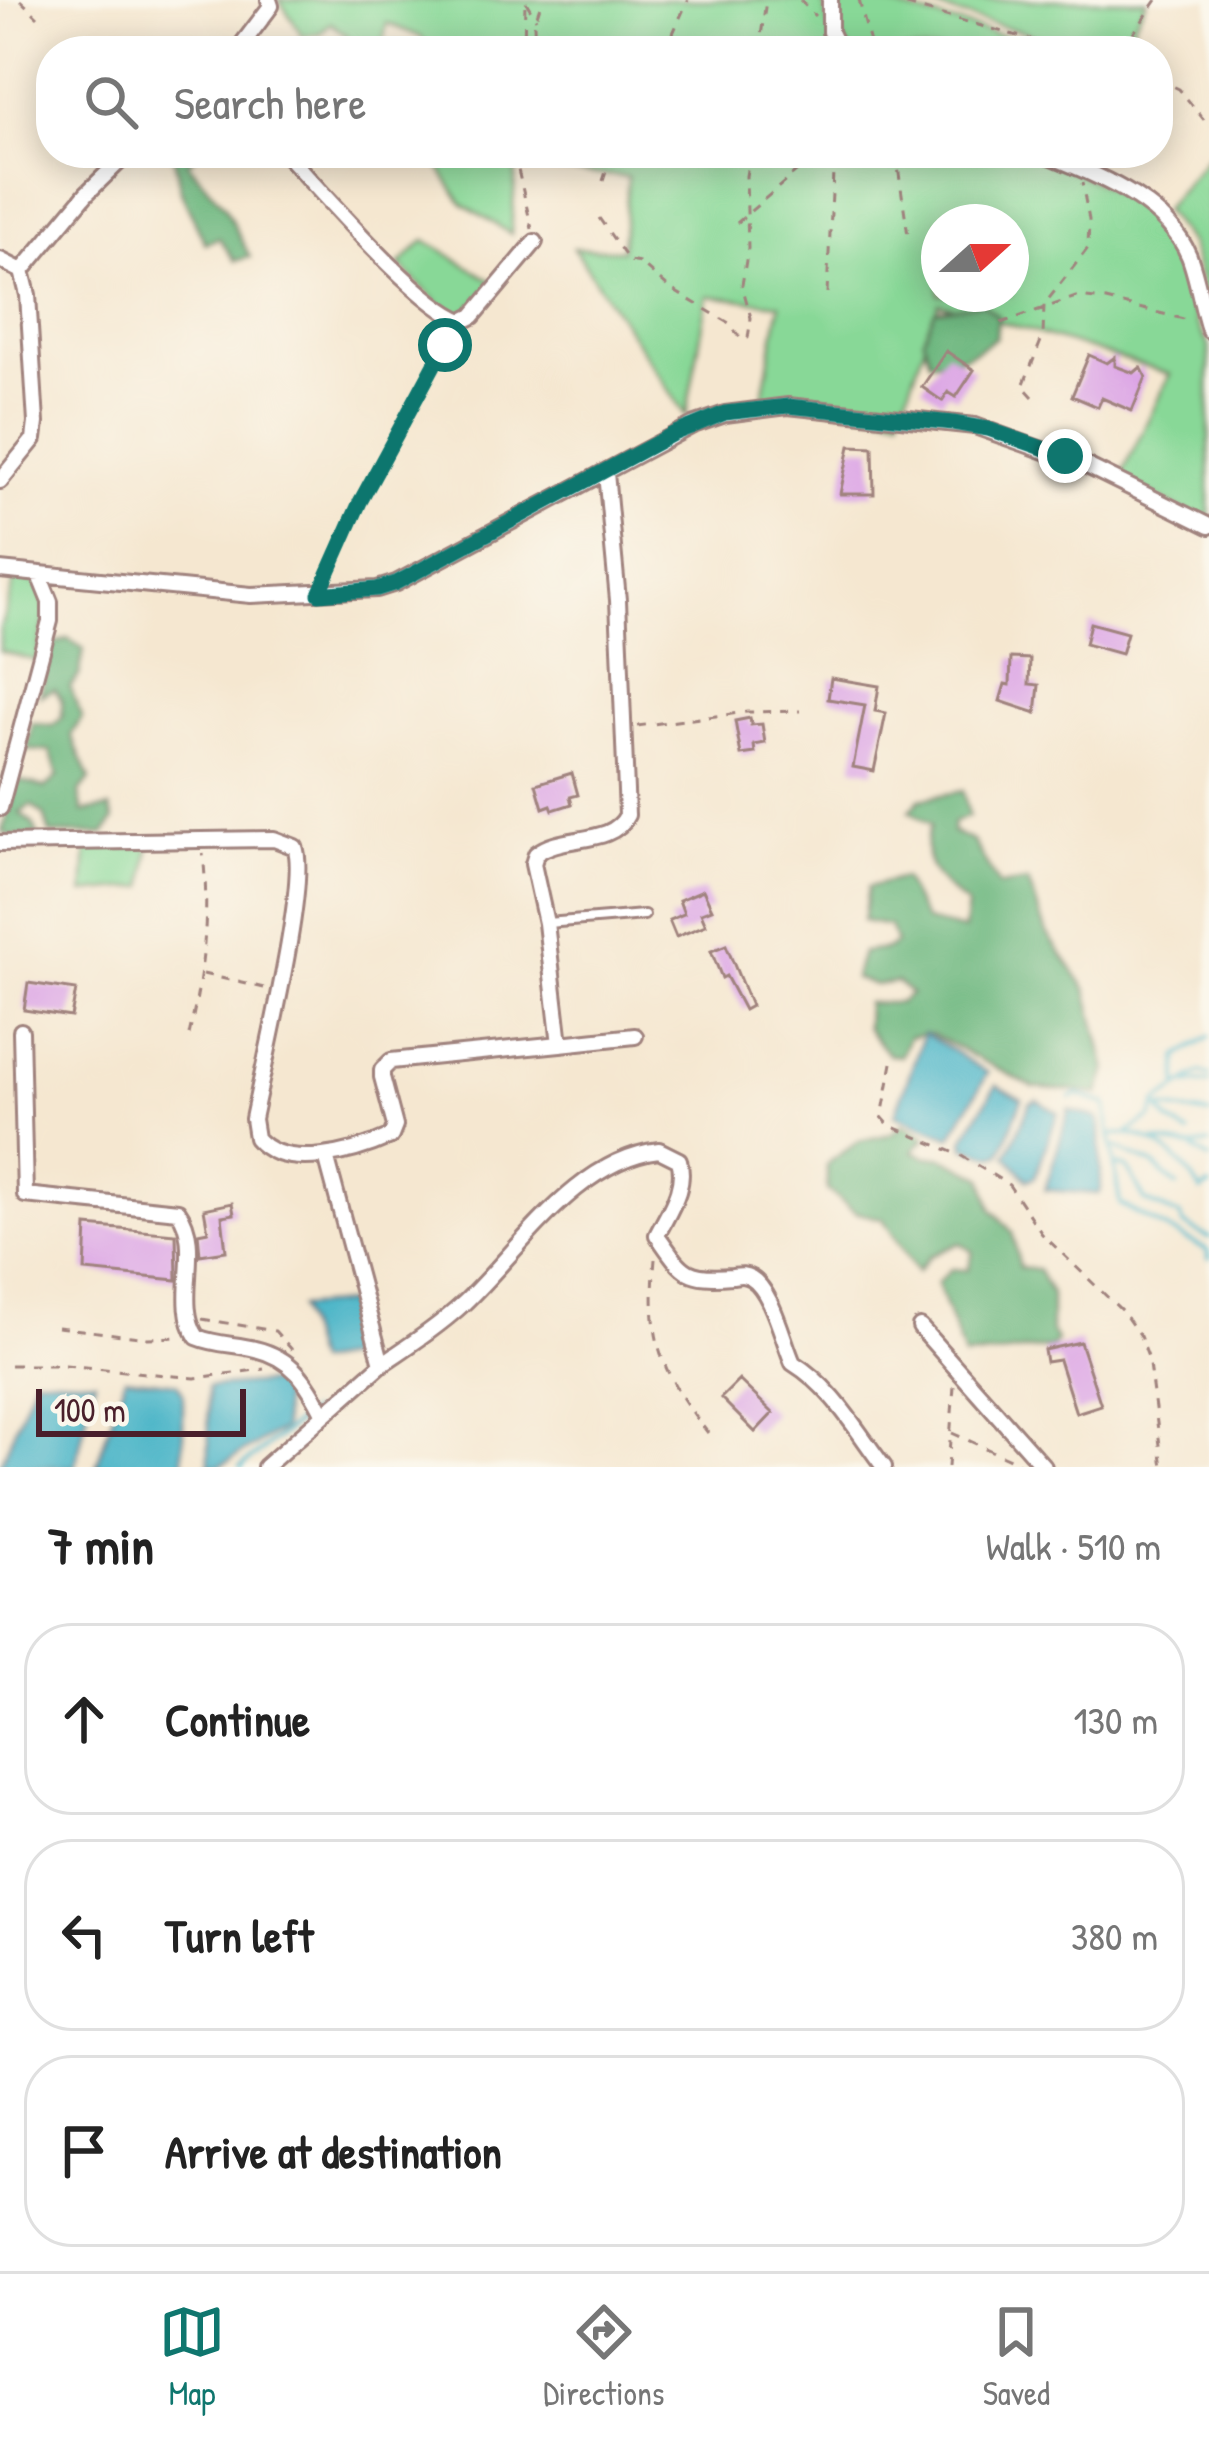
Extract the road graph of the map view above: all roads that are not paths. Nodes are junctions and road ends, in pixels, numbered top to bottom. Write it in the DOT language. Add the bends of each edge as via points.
graph roads {
  1 [pos="269,0"];
  2 [pos="830,0"];
  3 [pos="250,36"];
  4 [pos="832,36"];
  5 [pos="113,168"];
  6 [pos="299,168"];
  7 [pos="1079,168"];
  8 [pos="535,242"];
  9 [pos="0,260"];
  10 [pos="22,271"];
  11 [pos="1207,325"];
  12 [pos="606,472"];
  13 [pos="0,481"];
  14 [pos="1209,526"];
  15 [pos="0,570"];
  16 [pos="40,575"];
  17 [pos="0,808"];
  18 [pos="0,843"];
  19 [pos="644,915"];
  20 [pos="546,922"];
  21 [pos="21,1031"];
  22 [pos="635,1036"];
  23 [pos="560,1044"];
  24 [pos="326,1156"];
  25 [pos="920,1327"];
  26 [pos="382,1364"];
  27 [pos="324,1415"];
  28 [pos="265,1467"];
  29 [pos="884,1467"];
  30 [pos="1044,1467"];
  1 -- 3 [label="street"];
  2 -- 4 [label="street"];
  5 -- 10 [label="street"];
  6 -- 8 [label="street" via="396,268 463,321"];
  7 -- 11 [label="street" via="1134,197 1178,236"];
  9 -- 10 [label="street"];
  10 -- 13 [label="street" via="36,423 34,439"];
  12 -- 14 [label="street" via="725,413 788,406 988,429 1088,466"];
  12 -- 16 [label="street" via="377,589 251,595"];
  12 -- 20 [label="street" via="627,814 610,832 536,854"];
  15 -- 16 [label="street"];
  16 -- 17 [label="street" via="50,621"];
  18 -- 24 [label="street" via="274,838 295,847 299,869 254,1131 275,1153"];
  19 -- 20 [label="lane"];
  20 -- 23 [label="street"];
  21 -- 27 [label="street" via="25,1195 178,1211 197,1337 256,1349 290,1366"];
  22 -- 23 [label="street"];
  23 -- 24 [label="street" via="391,1061 382,1077 395,1132"];
  24 -- 26 [label="street"];
  25 -- 30 [label="street"];
  26 -- 27 [label="street"];
  26 -- 29 [label="street" via="458,1309 579,1189 659,1150 679,1160 682,1182 657,1235 678,1265 694,1277 754,1280 793,1363 823,1385"];
  27 -- 28 [label="street"];
}
